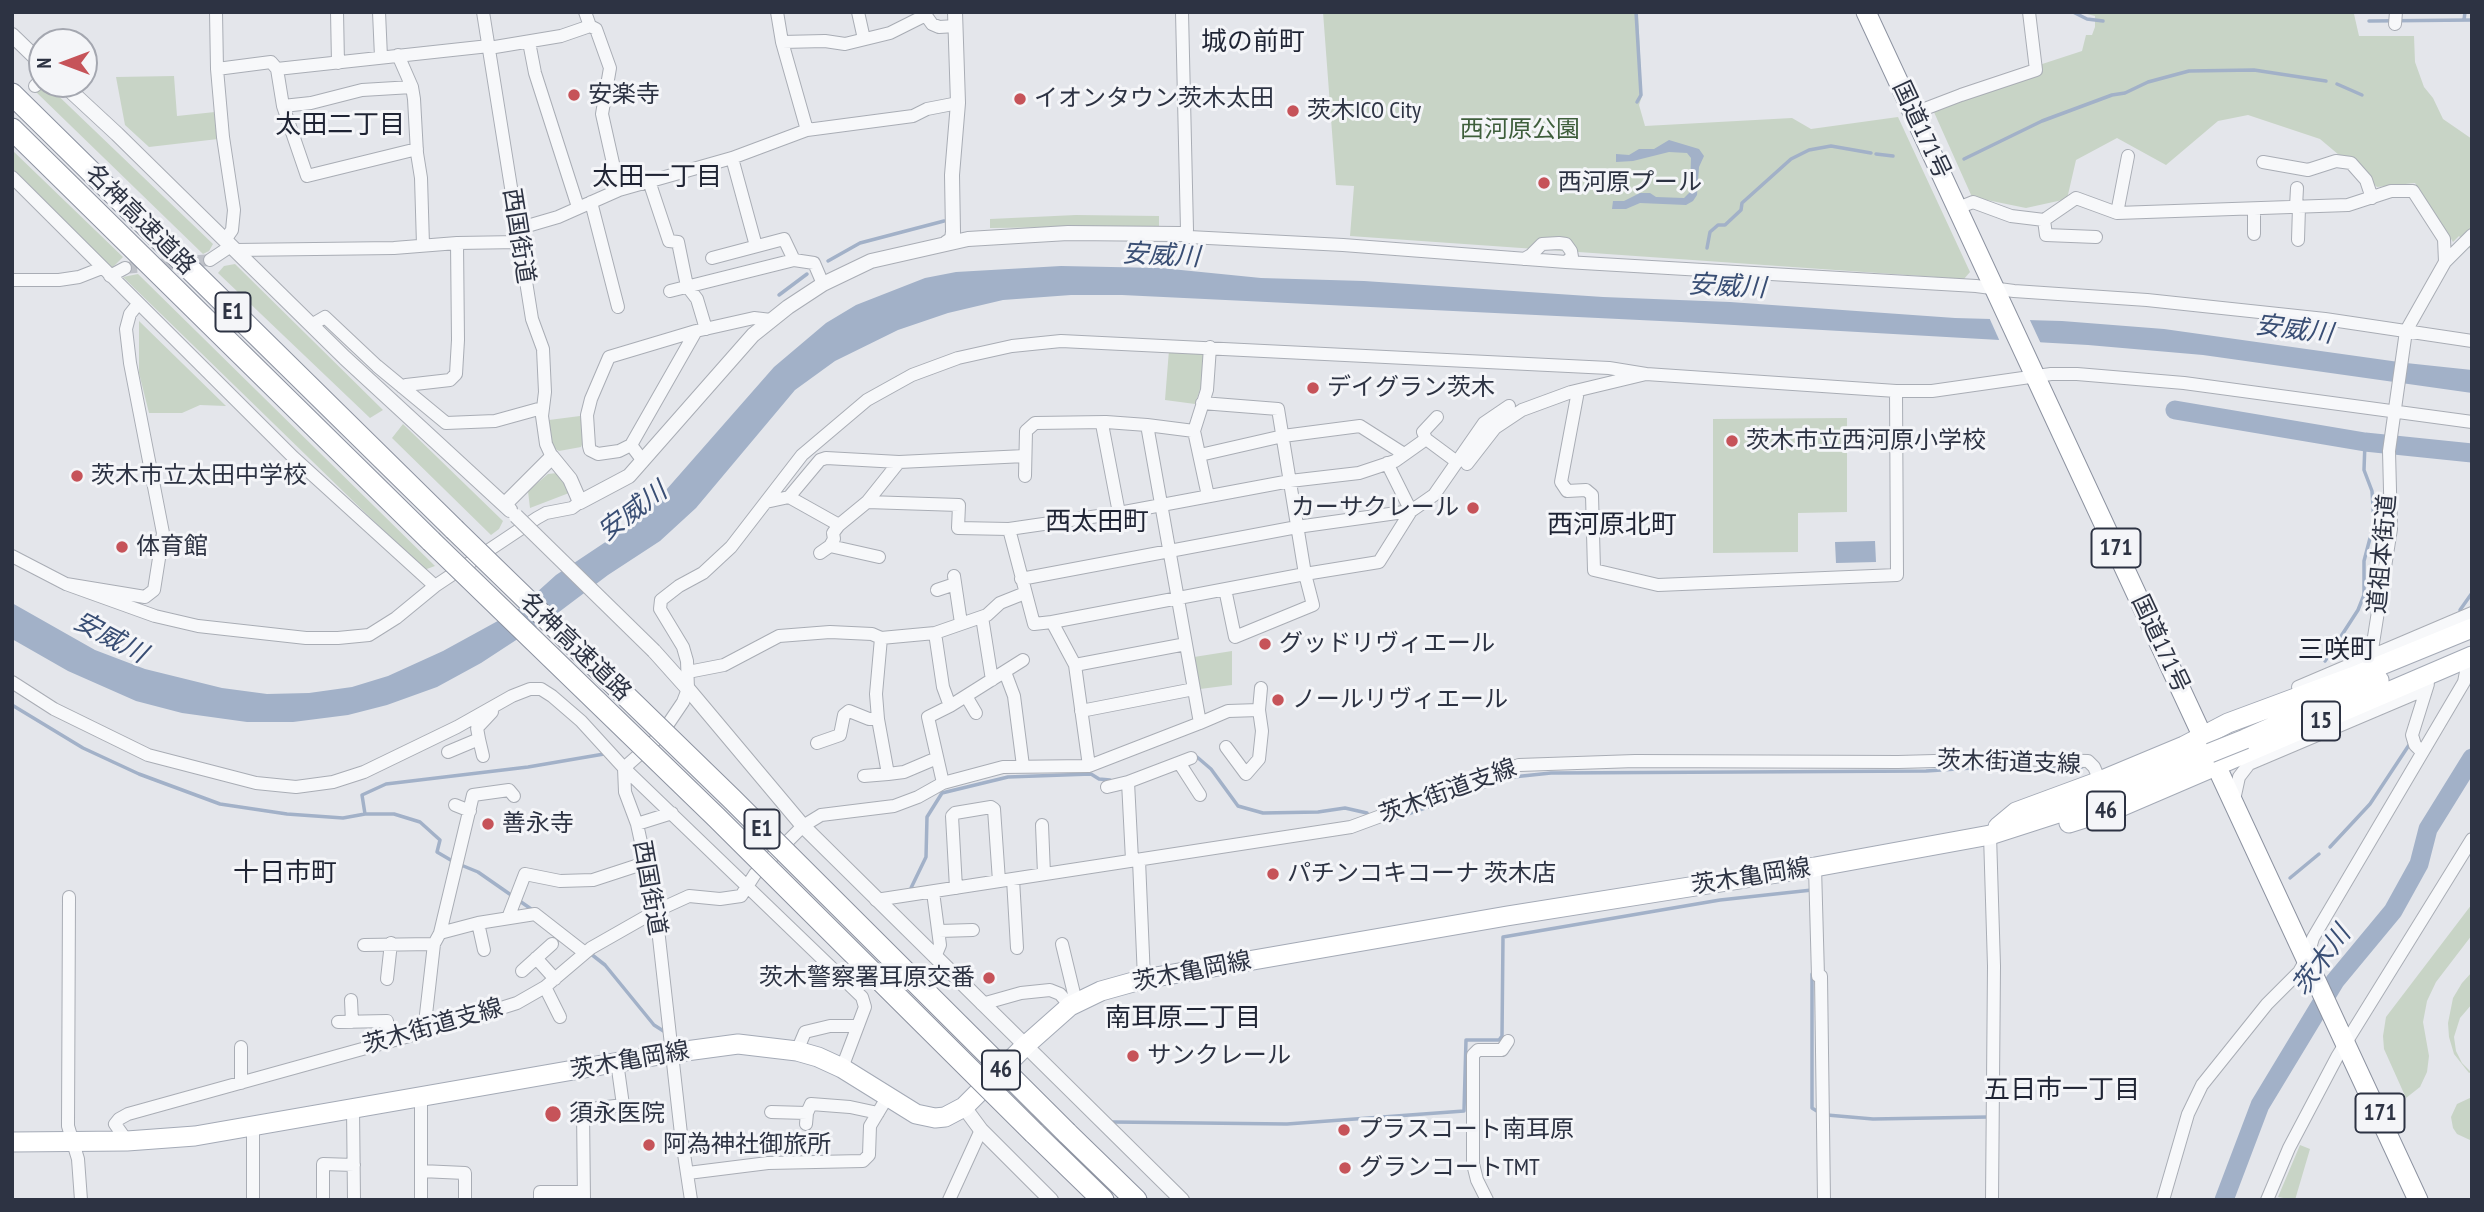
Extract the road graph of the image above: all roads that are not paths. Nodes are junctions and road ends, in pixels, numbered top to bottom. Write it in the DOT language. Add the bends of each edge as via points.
graph roads {
  1 [pos="216,12"];
  2 [pos="337,12"];
  3 [pos="379,12"];
  4 [pos="484,12"];
  5 [pos="585,12"];
  6 [pos="777,12"];
  7 [pos="858,12"];
  8 [pos="1182,12"];
  9 [pos="1866,12"];
  10 [pos="2029,12"];
  11 [pos="956,19"];
  12 [pos="590,26"];
  13 [pos="12,35"];
  14 [pos="864,39"];
  15 [pos="529,42"];
  16 [pos="782,42"];
  17 [pos="489,47"];
  18 [pos="28,50"];
  19 [pos="398,55"];
  20 [pos="381,57"];
  21 [pos="338,63"];
  22 [pos="217,69"];
  23 [pos="277,69"];
  24 [pos="412,87"];
  25 [pos="12,94"];
  26 [pos="78,98"];
  27 [pos="958,103"];
  28 [pos="283,106"];
  29 [pos="1914,113"];
  30 [pos="12,129"];
  31 [pos="807,130"];
  32 [pos="417,149"];
  33 [pos="2128,156"];
  34 [pos="732,159"];
  35 [pos="2263,162"];
  36 [pos="12,177"];
  37 [pos="649,181"];
  38 [pos="2297,188"];
  39 [pos="619,190"];
  40 [pos="2372,198"];
  41 [pos="591,202"];
  42 [pos="578,207"];
  43 [pos="2298,207"];
  44 [pos="1958,208"];
  45 [pos="2254,209"];
  46 [pos="2117,213"];
  47 [pos="2044,220"];
  48 [pos="1180,234"];
  49 [pos="2254,234"];
  50 [pos="2472,234"];
  51 [pos="518,235"];
  52 [pos="2096,237"];
  53 [pos="2298,240"];
  54 [pos="457,243"];
  55 [pos="946,243"];
  56 [pos="231,245"];
  57 [pos="423,245"];
  58 [pos="756,246"];
  59 [pos="712,258"];
  60 [pos="210,260"];
  61 [pos="794,260"];
  62 [pos="2445,262"];
  63 [pos="125,268"];
  64 [pos="106,272"];
  65 [pos="12,280"];
  66 [pos="823,284"];
  67 [pos="687,286"];
  68 [pos="670,290"];
  69 [pos="1997,292"];
  70 [pos="138,304"];
  71 [pos="618,307"];
  72 [pos="771,320"];
  73 [pos="313,324"];
  74 [pos="701,330"];
  75 [pos="2406,333"];
  76 [pos="2472,341"];
  77 [pos="1210,347"];
  78 [pos="2032,367"];
  79 [pos="1646,374"];
  80 [pos="402,387"];
  81 [pos="1578,391"];
  82 [pos="1896,391"];
  83 [pos="1202,403"];
  84 [pos="1509,406"];
  85 [pos="542,408"];
  86 [pos="2394,410"];
  87 [pos="1437,417"];
  88 [pos="2472,422"];
  89 [pos="1102,424"];
  90 [pos="1147,425"];
  91 [pos="1194,431"];
  92 [pos="1283,436"];
  93 [pos="1426,439"];
  94 [pos="631,445"];
  95 [pos="1199,454"];
  96 [pos="1404,454"];
  97 [pos="1025,456"];
  98 [pos="552,457"];
  99 [pos="643,461"];
  100 [pos="899,462"];
  101 [pos="1387,463"];
  102 [pos="1462,463"];
  103 [pos="1025,476"];
  104 [pos="1290,481"];
  105 [pos="1208,496"];
  106 [pos="789,497"];
  107 [pos="580,502"];
  108 [pos="766,502"];
  109 [pos="867,502"];
  110 [pos="505,504"];
  111 [pos="1161,506"];
  112 [pos="1411,511"];
  113 [pos="1119,513"];
  114 [pos="839,525"];
  115 [pos="1297,527"];
  116 [pos="1009,530"];
  117 [pos="1169,552"];
  118 [pos="12,556"];
  119 [pos="879,557"];
  120 [pos="1305,574"];
  121 [pos="1021,579"];
  122 [pos="66,584"];
  123 [pos="435,586"];
  124 [pos="1225,589"];
  125 [pos="937,590"];
  126 [pos="1024,593"];
  127 [pos="1178,598"];
  128 [pos="2472,613"];
  129 [pos="982,617"];
  130 [pos="961,622"];
  131 [pos="1052,622"];
  132 [pos="2472,628"];
  133 [pos="934,633"];
  134 [pos="881,638"];
  135 [pos="1186,644"];
  136 [pos="2471,649"];
  137 [pos="2371,656"];
  138 [pos="1023,660"];
  139 [pos="1075,665"];
  140 [pos="688,672"];
  141 [pos="1005,672"];
  142 [pos="992,680"];
  143 [pos="12,682"];
  144 [pos="1261,688"];
  145 [pos="688,689"];
  146 [pos="1194,690"];
  147 [pos="966,696"];
  148 [pos="500,703"];
  149 [pos="950,706"];
  150 [pos="1259,710"];
  151 [pos="1081,711"];
  152 [pos="976,713"];
  153 [pos="878,719"];
  154 [pos="1199,723"];
  155 [pos="841,735"];
  156 [pos="479,739"];
  157 [pos="817,743"];
  158 [pos="1226,747"];
  159 [pos="838,749"];
  160 [pos="448,752"];
  161 [pos="2210,752"];
  162 [pos="2422,752"];
  163 [pos="483,756"];
  164 [pos="937,758"];
  165 [pos="1089,765"];
  166 [pos="1023,766"];
  167 [pos="624,768"];
  168 [pos="888,774"];
  169 [pos="864,776"];
  170 [pos="2100,781"];
  171 [pos="1128,782"];
  172 [pos="943,783"];
  173 [pos="1107,787"];
  174 [pos="1200,795"];
  175 [pos="514,796"];
  176 [pos="2234,800"];
  177 [pos="455,804"];
  178 [pos="470,811"];
  179 [pos="672,813"];
  180 [pos="637,824"];
  181 [pos="1042,825"];
  182 [pos="803,826"];
  183 [pos="1990,835"];
  184 [pos="2472,839"];
  185 [pos="1135,860"];
  186 [pos="645,863"];
  187 [pos="1815,867"];
  188 [pos="1044,874"];
  189 [pos="1013,879"];
  190 [pos="999,881"];
  191 [pos="748,886"];
  192 [pos="956,888"];
  193 [pos="933,892"];
  194 [pos="69,897"];
  195 [pos="876,900"];
  196 [pos="656,911"];
  197 [pos="508,918"];
  198 [pos="478,923"];
  199 [pos="973,930"];
  200 [pos="939,931"];
  201 [pos="437,939"];
  202 [pos="391,943"];
  203 [pos="552,944"];
  204 [pos="1062,944"];
  205 [pos="363,945"];
  206 [pos="1017,948"];
  207 [pos="484,950"];
  208 [pos="585,953"];
  209 [pos="935,957"];
  210 [pos="536,958"];
  211 [pos="2309,962"];
  212 [pos="522,971"];
  213 [pos="387,979"];
  214 [pos="1144,979"];
  215 [pos="550,983"];
  216 [pos="351,1000"];
  217 [pos="982,1004"];
  218 [pos="1073,1004"];
  219 [pos="560,1017"];
  220 [pos="856,1026"];
  221 [pos="425,1031"];
  222 [pos="2343,1034"];
  223 [pos="390,1041"];
  224 [pos="1508,1041"];
  225 [pos="1026,1045"];
  226 [pos="241,1047"];
  227 [pos="796,1051"];
  228 [pos="671,1053"];
  229 [pos="617,1062"];
  230 [pos="842,1068"];
  231 [pos="241,1083"];
  232 [pos="421,1096"];
  233 [pos="883,1105"];
  234 [pos="964,1107"];
  235 [pos="353,1108"];
  236 [pos="771,1112"];
  237 [pos="253,1126"];
  238 [pos="981,1130"];
  239 [pos="127,1141"];
  240 [pos="12,1142"];
  241 [pos="73,1142"];
  242 [pos="354,1165"];
  243 [pos="421,1171"];
  244 [pos="688,1174"];
  245 [pos="584,1196"];
  246 [pos="81,1200"];
  247 [pos="253,1200"];
  248 [pos="323,1200"];
  249 [pos="354,1200"];
  250 [pos="421,1200"];
  251 [pos="465,1200"];
  252 [pos="540,1200"];
  253 [pos="691,1200"];
  254 [pos="949,1200"];
  255 [pos="1051,1200"];
  256 [pos="1103,1200"];
  257 [pos="1136,1200"];
  258 [pos="1182,1200"];
  259 [pos="1487,1200"];
  260 [pos="1824,1200"];
  261 [pos="1992,1200"];
  262 [pos="2163,1200"];
  263 [pos="2267,1200"];
  264 [pos="2418,1200"];
  1 -- 22 [label="street"];
  2 -- 21 [label="street"];
  3 -- 20 [label="street"];
  4 -- 17 [label="street, 西国街道"];
  5 -- 12 [label="street"];
  6 -- 16 [label="street"];
  7 -- 14 [label="street"];
  8 -- 48 [label="street" via="1187,230"];
  9 -- 29 [label="main road, 国道171号 / 171"];
  10 -- 29 [label="street" via="2036,70"];
  11 -- 14 [label="street" via="939,27 922,17 890,33"];
  11 -- 27 [label="street"];
  12 -- 15 [label="street"];
  12 -- 39 [label="street" via="596,29 610,68 602,114"];
  13 -- 18 [label="street"];
  14 -- 16 [label="street" via="842,45"];
  15 -- 17 [label="street"];
  15 -- 42 [label="street"];
  16 -- 31 [label="street"];
  17 -- 19 [label="street"];
  17 -- 51 [label="street, 西国街道"];
  19 -- 20 [label="street"];
  19 -- 24 [label="street"];
  20 -- 21 [label="street"];
  21 -- 23 [label="street"];
  22 -- 23 [label="street" via="271,62"];
  22 -- 56 [label="street" via="234,210"];
  23 -- 28 [label="street"];
  24 -- 28 [label="street" via="362,90"];
  24 -- 32 [label="street"];
  25 -- 257 [label="highway, 名神高速道路 / E1, bridge"];
  26 -- 56 [label="street"];
  27 -- 31 [label="street" via="913,116"];
  27 -- 55 [label="street" via="953,232"];
  28 -- 32 [label="street" via="306,176"];
  29 -- 44 [label="main road, 国道171号 / 171"];
  30 -- 256 [label="highway, 名神高速道路 / E1, bridge"];
  31 -- 34 [label="street"];
  32 -- 57 [label="street"];
  33 -- 46 [label="street"];
  34 -- 37 [label="street"];
  34 -- 58 [label="street"];
  35 -- 40 [label="street" via="2308,170 2336,161 2351,163 2366,180"];
  36 -- 64 [label="street"];
  37 -- 39 [label="street"];
  37 -- 67 [label="street" via="669,241 678,242"];
  38 -- 43 [label="street"];
  39 -- 41 [label="street"];
  40 -- 43 [label="street" via="2348,205"];
  40 -- 62 [label="street" via="2391,191 2413,191 2444,239"];
  41 -- 42 [label="street"];
  41 -- 71 [label="street" via="608,286"];
  42 -- 51 [label="street"];
  43 -- 45 [label="street"];
  43 -- 53 [label="street"];
  44 -- 47 [label="street" via="1973,202 2011,216"];
  44 -- 69 [label="main road, 国道171号 / 171"];
  45 -- 46 [label="street"];
  45 -- 49 [label="street"];
  46 -- 47 [label="street" via="2076,198"];
  47 -- 52 [label="street" via="2046,235"];
  48 -- 55 [label="street" via="1068,233"];
  48 -- 69 [label="street" via="1524,259 1542,244 1559,243 1571,250 1572,257 1566,262"];
  50 -- 62 [label="street"];
  51 -- 54 [label="street"];
  51 -- 85 [label="street, 西国街道" via="532,318 543,349"];
  54 -- 57 [label="street"];
  54 -- 80 [label="street" via="456,374 450,380"];
  55 -- 66 [label="street" via="871,261"];
  56 -- 57 [label="street"];
  56 -- 60 [label="street"];
  56 -- 73 [label="street"];
  58 -- 59 [label="street"];
  58 -- 61 [label="street" via="784,239"];
  61 -- 66 [label="street" via="814,263"];
  61 -- 67 [label="street"];
  62 -- 75 [label="street"];
  63 -- 64 [label="street"];
  64 -- 65 [label="street" via="59,281"];
  64 -- 70 [label="street"];
  66 -- 72 [label="street"];
  67 -- 68 [label="street"];
  67 -- 74 [label="street" via="697,299"];
  69 -- 75 [label="street" via="2195,305"];
  69 -- 78 [label="main road, 国道171号 / 171"];
  70 -- 122 [label="street" via="126,329 163,533 154,590 145,597"];
  70 -- 123 [label="street" via="293,457"];
  72 -- 74 [label="street" via="754,318"];
  72 -- 99 [label="street"];
  73 -- 80 [label="street" via="325,317"];
  73 -- 110 [label="street"];
  74 -- 94 [label="street"];
  74 -- 94 [label="street" via="609,357 587,415 590,450 598,454"];
  75 -- 76 [label="street"];
  75 -- 86 [label="street, 道祖本街道"];
  77 -- 79 [label="street" via="1609,368"];
  77 -- 83 [label="street"];
  77 -- 108 [label="street" via="1061,341 1012,346 912,374 867,400 802,455"];
  78 -- 82 [label="street" via="1931,391"];
  78 -- 86 [label="street"];
  78 -- 161 [label="main road, 国道171号 / 171"];
  79 -- 81 [label="street"];
  79 -- 82 [label="street"];
  80 -- 85 [label="street" via="446,423 495,421"];
  81 -- 82 [label="street" via="1562,482 1567,491 1586,490 1592,495 1594,570 1658,585 1897,575"];
  81 -- 102 [label="street" via="1507,418"];
  83 -- 91 [label="street"];
  83 -- 92 [label="street" via="1278,410"];
  84 -- 102 [label="street" via="1484,423"];
  85 -- 98 [label="street, 西国街道"];
  86 -- 88 [label="street"];
  86 -- 137 [label="street, 道祖本街道" via="2390,529"];
  87 -- 93 [label="street" via="1423,432"];
  89 -- 90 [label="street"];
  89 -- 97 [label="street" via="1035,423 1026,431"];
  89 -- 113 [label="street"];
  90 -- 91 [label="street"];
  90 -- 111 [label="street"];
  91 -- 95 [label="street"];
  92 -- 95 [label="street"];
  92 -- 96 [label="street" via="1360,426"];
  92 -- 104 [label="street"];
  93 -- 96 [label="street"];
  93 -- 102 [label="street"];
  94 -- 99 [label="street"];
  95 -- 105 [label="street"];
  96 -- 101 [label="street"];
  97 -- 100 [label="street" via="980,453"];
  97 -- 103 [label="street"];
  98 -- 107 [label="street" via="570,479"];
  98 -- 110 [label="street"];
  99 -- 107 [label="street" via="629,477"];
  100 -- 106 [label="street" via="826,458"];
  100 -- 109 [label="street"];
  101 -- 104 [label="street" via="1359,472"];
  101 -- 112 [label="street"];
  102 -- 112 [label="street" via="1434,495"];
  104 -- 105 [label="street"];
  104 -- 115 [label="street"];
  105 -- 111 [label="street"];
  106 -- 108 [label="street"];
  106 -- 114 [label="street"];
  107 -- 123 [label="street" via="537,518"];
  108 -- 140 [label="street" via="731,547 703,573 661,600 660,608 683,647"];
  109 -- 114 [label="street"];
  109 -- 116 [label="street" via="960,505 958,528"];
  110 -- 145 [label="street, bridge"];
  111 -- 113 [label="street"];
  111 -- 117 [label="street"];
  112 -- 115 [label="street"];
  112 -- 120 [label="street" via="1379,562"];
  113 -- 116 [label="street"];
  114 -- 119 [label="street" via="825,550"];
  115 -- 117 [label="street"];
  115 -- 120 [label="street"];
  116 -- 121 [label="street"];
  117 -- 121 [label="street"];
  117 -- 127 [label="street"];
  118 -- 122 [label="street"];
  120 -- 124 [label="street"];
  120 -- 124 [label="street" via="1313,606 1235,637"];
  121 -- 126 [label="street"];
  122 -- 123 [label="street" via="155,616 198,626 306,638 369,635"];
  124 -- 127 [label="street"];
  125 -- 130 [label="street" via="955,580"];
  126 -- 129 [label="street"];
  126 -- 131 [label="street" via="1034,624"];
  127 -- 131 [label="street"];
  127 -- 135 [label="street"];
  128 -- 137 [label="street"];
  129 -- 130 [label="street"];
  129 -- 142 [label="street"];
  130 -- 133 [label="street"];
  131 -- 139 [label="street"];
  132 -- 161 [label="main road, 15" via="2228,723"];
  133 -- 134 [label="street"];
  133 -- 149 [label="street"];
  134 -- 140 [label="street" via="830,632 779,636 724,666"];
  134 -- 153 [label="street"];
  135 -- 139 [label="street"];
  135 -- 146 [label="street"];
  136 -- 161 [label="main road, 15"];
  136 -- 161 [label="main road, 15, bridge" via="2380,680"];
  136 -- 162 [label="street" via="2464,682"];
  137 -- 161 [label="street" via="2211,723"];
  138 -- 141 [label="street"];
  139 -- 151 [label="street"];
  140 -- 145 [label="street"];
  141 -- 142 [label="street"];
  141 -- 166 [label="street" via="1014,696"];
  142 -- 147 [label="street"];
  143 -- 148 [label="street" via="54,709 148,755 256,783 296,788 364,772"];
  144 -- 150 [label="street"];
  145 -- 167 [label="street" via="660,736"];
  145 -- 182 [label="street"];
  146 -- 151 [label="street"];
  146 -- 154 [label="street"];
  147 -- 149 [label="street"];
  147 -- 152 [label="street"];
  148 -- 156 [label="street" via="477,728"];
  148 -- 167 [label="street" via="530,689 541,689 581,721"];
  149 -- 164 [label="street" via="928,718"];
  150 -- 154 [label="street" via="1228,711"];
  150 -- 158 [label="street" via="1259,759 1246,774"];
  151 -- 165 [label="street"];
  153 -- 155 [label="street" via="849,712 844,715"];
  153 -- 168 [label="street"];
  154 -- 165 [label="street"];
  155 -- 157 [label="street"];
  155 -- 159 [label="street"];
  156 -- 160 [label="street"];
  156 -- 163 [label="street"];
  161 -- 170 [label="main road, 46"];
  161 -- 176 [label="main road, 国道171号 / 171"];
  161 -- 183 [label="main road, 茨木亀岡線 / 46" via="2080,806"];
  161 -- 183 [label="main road, 46" via="2120,807 2025,836"];
  162 -- 176 [label="street" via="2413,736 2428,685 2249,764 2237,781"];
  162 -- 211 [label="street" via="2313,938"];
  164 -- 168 [label="street"];
  164 -- 172 [label="street"];
  165 -- 166 [label="street"];
  166 -- 172 [label="street"];
  167 -- 179 [label="street"];
  167 -- 180 [label="street, 西国街道" via="625,792"];
  168 -- 169 [label="street"];
  170 -- 183 [label="main road, 46" via="2016,812"];
  170 -- 185 [label="street, 茨木街道支線" via="2088,761 2008,758 1519,765 1351,827"];
  171 -- 173 [label="street"];
  171 -- 174 [label="street" via="1185,761"];
  171 -- 185 [label="street"];
  172 -- 182 [label="street" via="903,804 827,813"];
  175 -- 178 [label="street" via="509,790 473,796"];
  176 -- 211 [label="main road, 国道171号 / 171"];
  177 -- 178 [label="street"];
  178 -- 201 [label="street"];
  179 -- 180 [label="street"];
  179 -- 191 [label="street"];
  180 -- 186 [label="street, 西国街道"];
  181 -- 188 [label="street"];
  182 -- 191 [label="street"];
  182 -- 195 [label="street"];
  183 -- 187 [label="main road, 茨木亀岡線 / 46"];
  183 -- 261 [label="street"];
  184 -- 222 [label="street"];
  185 -- 188 [label="street, 茨木街道支線"];
  185 -- 214 [label="street"];
  186 -- 196 [label="street, 西国街道"];
  186 -- 197 [label="street" via="593,880 560,881 526,874"];
  187 -- 214 [label="main road, 茨木亀岡線 / 46"];
  187 -- 260 [label="street"];
  188 -- 189 [label="street, 茨木街道支線"];
  189 -- 190 [label="street, 茨木街道支線"];
  189 -- 206 [label="street" via="1012,931"];
  190 -- 192 [label="street, 茨木街道支線"];
  190 -- 192 [label="street" via="991,807 952,816"];
  191 -- 196 [label="street, 茨木街道支線" via="741,896 689,896"];
  191 -- 220 [label="street" via="862,997 865,1007"];
  192 -- 193 [label="street, 茨木街道支線"];
  193 -- 195 [label="street, 茨木街道支線"];
  193 -- 200 [label="street"];
  194 -- 241 [label="street" via="68,1126"];
  195 -- 209 [label="street"];
  196 -- 208 [label="street, 茨木街道支線"];
  196 -- 228 [label="street, 西国街道"];
  197 -- 198 [label="street"];
  197 -- 208 [label="street" via="535,914"];
  198 -- 201 [label="street"];
  198 -- 207 [label="street"];
  199 -- 200 [label="street"];
  200 -- 209 [label="street"];
  201 -- 202 [label="street"];
  201 -- 221 [label="street"];
  202 -- 205 [label="street"];
  202 -- 213 [label="street"];
  203 -- 210 [label="street"];
  204 -- 218 [label="street"];
  208 -- 215 [label="street, 茨木街道支線"];
  209 -- 217 [label="street"];
  210 -- 212 [label="street"];
  210 -- 215 [label="street"];
  211 -- 222 [label="main road, 国道171号 / 171"];
  211 -- 262 [label="street" via="2267,1004 2202,1085"];
  214 -- 218 [label="main road, 茨木亀岡線 / 46"];
  215 -- 219 [label="street"];
  215 -- 221 [label="street, 茨木街道支線" via="517,1003"];
  216 -- 223 [label="street" via="345,1022 387,1021"];
  217 -- 218 [label="street" via="1050,990"];
  217 -- 225 [label="street"];
  218 -- 225 [label="main road, 茨木亀岡線 / 46"];
  220 -- 227 [label="street" via="805,1032"];
  220 -- 230 [label="street"];
  221 -- 223 [label="street, 茨木街道支線"];
  222 -- 263 [label="street"];
  222 -- 264 [label="main road, 国道171号 / 171"];
  223 -- 231 [label="street, 茨木街道支線"];
  224 -- 259 [label="street" via="1502,1050 1478,1050 1473,1055 1473,1164"];
  225 -- 234 [label="main road, 茨木亀岡線 / 46"];
  225 -- 258 [label="street"];
  226 -- 231 [label="street"];
  227 -- 228 [label="main road, 茨木亀岡線 / 46" via="738,1044"];
  227 -- 230 [label="main road, 茨木亀岡線 / 46"];
  228 -- 229 [label="main road, 茨木亀岡線 / 46"];
  228 -- 244 [label="street, 西国街道"];
  229 -- 232 [label="main road, 茨木亀岡線 / 46"];
  229 -- 245 [label="street" via="623,1105 583,1110"];
  230 -- 233 [label="main road, 茨木亀岡線 / 46"];
  231 -- 239 [label="street, 茨木街道支線" via="122,1116 115,1124"];
  232 -- 235 [label="main road, 茨木亀岡線 / 46"];
  232 -- 243 [label="street"];
  233 -- 234 [label="main road, 茨木亀岡線 / 46" via="935,1118"];
  233 -- 236 [label="street" via="811,1104 806,1118"];
  233 -- 244 [label="street" via="870,1126 869,1155 863,1161 768,1163"];
  234 -- 238 [label="street"];
  235 -- 237 [label="main road, 茨木亀岡線 / 46"];
  235 -- 242 [label="street"];
  237 -- 239 [label="main road, 茨木亀岡線 / 46"];
  237 -- 247 [label="street"];
  238 -- 254 [label="street"];
  238 -- 255 [label="street"];
  239 -- 241 [label="main road, 茨木亀岡線 / 46"];
  240 -- 241 [label="main road, 茨木亀岡線 / 46"];
  241 -- 246 [label="street"];
  242 -- 248 [label="street" via="323,1164"];
  242 -- 249 [label="street"];
  243 -- 250 [label="street"];
  243 -- 251 [label="street" via="465,1173"];
  244 -- 253 [label="street, 西国街道"];
  245 -- 252 [label="street" via="540,1192"];
}
